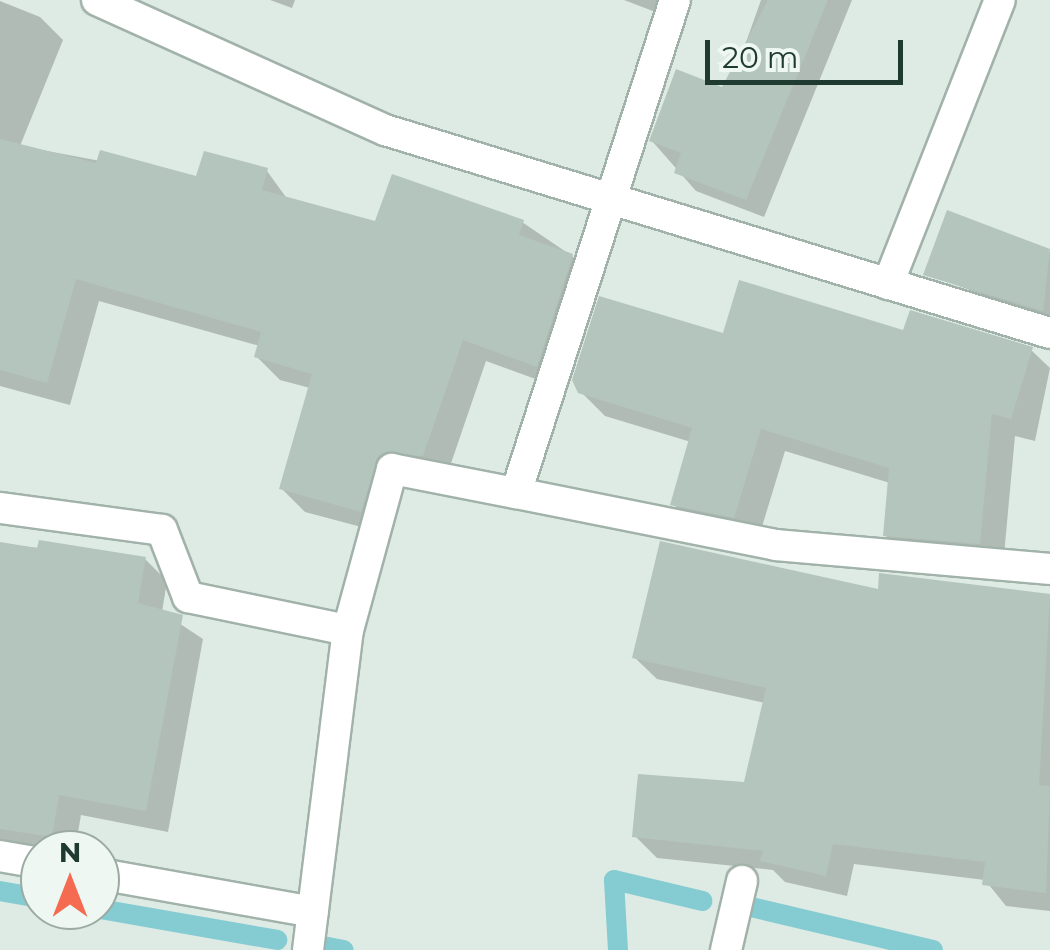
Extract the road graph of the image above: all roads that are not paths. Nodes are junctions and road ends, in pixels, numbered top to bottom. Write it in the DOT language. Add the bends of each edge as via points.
graph roads {
  1 [pos="97,0"];
  2 [pos="675,0"];
  3 [pos="1000,0"];
  4 [pos="606,196"];
  5 [pos="888,284"];
  6 [pos="1050,332"];
  7 [pos="516,492"];
  8 [pos="0,508"];
  9 [pos="1050,569"];
  10 [pos="348,630"];
  11 [pos="120,878"];
  12 [pos="742,881"];
  13 [pos="313,912"];
  14 [pos="308,950"];
  15 [pos="726,950"];
  1 -- 4 [label="street" via="385,130"];
  2 -- 4 [label="street"];
  3 -- 5 [label="street"];
  4 -- 5 [label="street"];
  4 -- 7 [label="street"];
  5 -- 6 [label="street"];
  7 -- 9 [label="street" via="776,545"];
  7 -- 10 [label="street" via="392,468"];
  8 -- 10 [label="street" via="162,530 188,597"];
  10 -- 13 [label="street"];
  11 -- 13 [label="street"];
  12 -- 15 [label="street"];
  13 -- 14 [label="street"];
}
